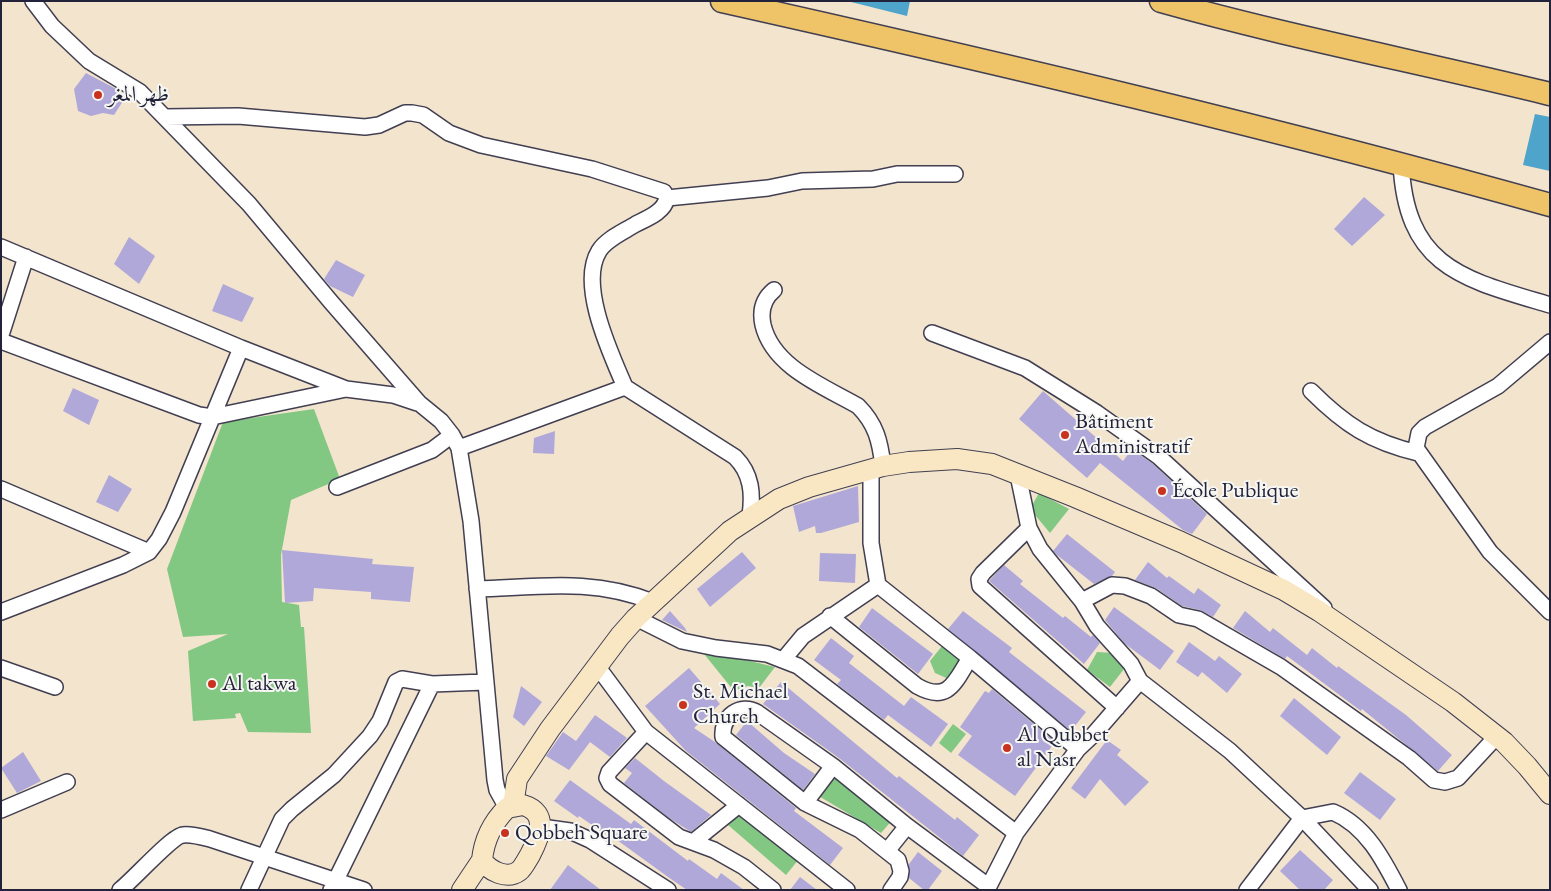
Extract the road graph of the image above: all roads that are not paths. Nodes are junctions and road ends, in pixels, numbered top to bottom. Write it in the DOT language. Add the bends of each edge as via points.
graph roads {
  1 [pos="33,1"];
  2 [pos="722,1"];
  3 [pos="791,1"];
  4 [pos="1167,2"];
  5 [pos="1550,94"];
  6 [pos="164,117"];
  7 [pos="1401,163"];
  8 [pos="955,174"];
  9 [pos="1550,189"];
  10 [pos="667,198"];
  11 [pos="1550,205"];
  12 [pos="1,247"];
  13 [pos="26,257"];
  14 [pos="774,290"];
  15 [pos="1550,305"];
  16 [pos="932,332"];
  17 [pos="1,335"];
  18 [pos="1,341"];
  19 [pos="1550,342"];
  20 [pos="241,348"];
  21 [pos="625,387"];
  22 [pos="346,389"];
  23 [pos="1312,391"];
  24 [pos="419,403"];
  25 [pos="212,417"];
  26 [pos="452,435"];
  27 [pos="459,448"];
  28 [pos="1418,453"];
  29 [pos="877,468"];
  30 [pos="1018,475"];
  31 [pos="337,487"];
  32 [pos="1,489"];
  33 [pos="750,516"];
  34 [pos="1029,528"];
  35 [pos="149,552"];
  36 [pos="878,586"];
  37 [pos="477,589"];
  38 [pos="653,602"];
  39 [pos="1082,602"];
  40 [pos="1,612"];
  41 [pos="1550,612"];
  42 [pos="830,616"];
  43 [pos="636,618"];
  44 [pos="1345,628"];
  45 [pos="970,658"];
  46 [pos="783,660"];
  47 [pos="597,666"];
  48 [pos="1,668"];
  49 [pos="1140,681"];
  50 [pos="485,682"];
  51 [pos="432,684"];
  52 [pos="55,687"];
  53 [pos="1117,708"];
  54 [pos="646,732"];
  55 [pos="1497,736"];
  56 [pos="1078,749"];
  57 [pos="833,766"];
  58 [pos="67,782"];
  59 [pos="1550,794"];
  60 [pos="805,803"];
  61 [pos="738,805"];
  62 [pos="510,807"];
  63 [pos="1,810"];
  64 [pos="1302,818"];
  65 [pos="907,826"];
  66 [pos="541,827"];
  67 [pos="1016,833"];
  68 [pos="693,842"];
  69 [pos="887,851"];
  70 [pos="264,856"];
  71 [pos="482,860"];
  72 [pos="511,882"];
  73 [pos="334,885"];
  74 [pos="987,888"];
  75 [pos="120,890"];
  76 [pos="249,890"];
  77 [pos="364,890"];
  78 [pos="462,890"];
  79 [pos="668,890"];
  80 [pos="773,890"];
  81 [pos="847,890"];
  82 [pos="891,890"];
  83 [pos="1247,890"];
  84 [pos="1370,890"];
  85 [pos="1399,890"];
  1 -- 6 [label="street" via="75,49 140,92"];
  2 -- 7 [label="main road"];
  3 -- 9 [label="main road" via="1329,129"];
  4 -- 5 [label="main road" via="1329,44"];
  6 -- 10 [label="street" via="238,116 366,127 412,113 423,115 449,132 481,145 592,169 664,192"];
  6 -- 24 [label="street" via="249,204"];
  7 -- 11 [label="main road"];
  7 -- 15 [label="street" via="1405,201 1422,242 1460,274"];
  8 -- 10 [label="street" via="897,174 873,179 802,181 768,188"];
  10 -- 21 [label="street" via="657,212 625,230 599,251 593,269 593,294 599,318"];
  12 -- 13 [label="street"];
  13 -- 17 [label="street"];
  13 -- 20 [label="street"];
  14 -- 29 [label="street" via="767,296 762,316 767,337 789,364 865,413 877,432"];
  16 -- 44 [label="street" via="1025,368 1159,457"];
  18 -- 25 [label="street" via="181,410"];
  19 -- 28 [label="street" via="1498,386 1425,427 1417,439"];
  20 -- 22 [label="street"];
  20 -- 25 [label="street"];
  21 -- 27 [label="street"];
  21 -- 33 [label="street" via="736,457 744,466 752,491"];
  22 -- 24 [label="street" via="393,395"];
  22 -- 25 [label="street"];
  23 -- 28 [label="street" via="1356,430 1383,443"];
  24 -- 26 [label="street" via="442,421"];
  25 -- 35 [label="street" via="173,512"];
  26 -- 27 [label="street"];
  26 -- 31 [label="street" via="432,450"];
  27 -- 37 [label="street" via="472,521"];
  28 -- 41 [label="street" via="1490,552"];
  29 -- 30 [label="main road" via="957,459 992,464"];
  29 -- 33 [label="main road" via="809,487"];
  29 -- 36 [label="street" via="871,543"];
  30 -- 34 [label="street"];
  30 -- 44 [label="main road" via="1181,542 1284,590"];
  32 -- 35 [label="street"];
  33 -- 38 [label="main road"];
  34 -- 39 [label="street" via="1051,566"];
  34 -- 53 [label="street" via="982,573 980,586"];
  35 -- 40 [label="street"];
  36 -- 42 [label="street"];
  36 -- 45 [label="street"];
  37 -- 38 [label="street" via="583,585 614,589"];
  37 -- 50 [label="street"];
  38 -- 43 [label="main road"];
  39 -- 49 [label="street" via="1097,626 1131,664"];
  39 -- 55 [label="street" via="1112,585 1125,586 1151,596 1179,615 1198,619 1281,668 1409,758 1434,780 1445,782 1458,778"];
  42 -- 45 [label="street" via="918,686 933,694 951,687"];
  42 -- 46 [label="street" via="803,636"];
  43 -- 46 [label="street" via="682,641 750,651"];
  43 -- 47 [label="main road"];
  44 -- 55 [label="main road"];
  45 -- 56 [label="street"];
  46 -- 67 [label="street" via="811,675"];
  47 -- 54 [label="street"];
  47 -- 62 [label="main road" via="517,779"];
  48 -- 52 [label="street"];
  49 -- 53 [label="street"];
  49 -- 64 [label="street" via="1230,751"];
  50 -- 51 [label="street"];
  50 -- 62 [label="street" via="497,790"];
  51 -- 70 [label="street" via="402,679 396,682 380,721 370,736 334,775 287,814"];
  51 -- 73 [label="street"];
  53 -- 56 [label="street"];
  54 -- 61 [label="street"];
  54 -- 68 [label="street" via="607,778 610,784 679,837"];
  55 -- 59 [label="main road"];
  56 -- 67 [label="street"];
  57 -- 60 [label="street"];
  57 -- 60 [label="street" via="753,710 740,710 728,718 723,737"];
  57 -- 65 [label="street"];
  58 -- 63 [label="street"];
  60 -- 69 [label="street" via="860,830"];
  61 -- 68 [label="street"];
  61 -- 81 [label="street"];
  62 -- 66 [label="main road" via="523,805 534,810"];
  62 -- 71 [label="main road" via="491,829"];
  64 -- 83 [label="street"];
  64 -- 84 [label="street"];
  64 -- 85 [label="street" via="1333,812 1353,823 1379,853"];
  65 -- 69 [label="street"];
  65 -- 74 [label="street"];
  66 -- 72 [label="main road" via="528,859"];
  66 -- 79 [label="street" via="570,831 590,840"];
  67 -- 74 [label="street"];
  68 -- 80 [label="street" via="744,867"];
  69 -- 82 [label="street" via="898,860 901,871 897,884"];
  70 -- 73 [label="street"];
  70 -- 75 [label="street" via="210,839 180,835"];
  70 -- 76 [label="street"];
  71 -- 72 [label="main road" via="491,870 508,875"];
  71 -- 78 [label="main road"];
  73 -- 77 [label="street"];
}
